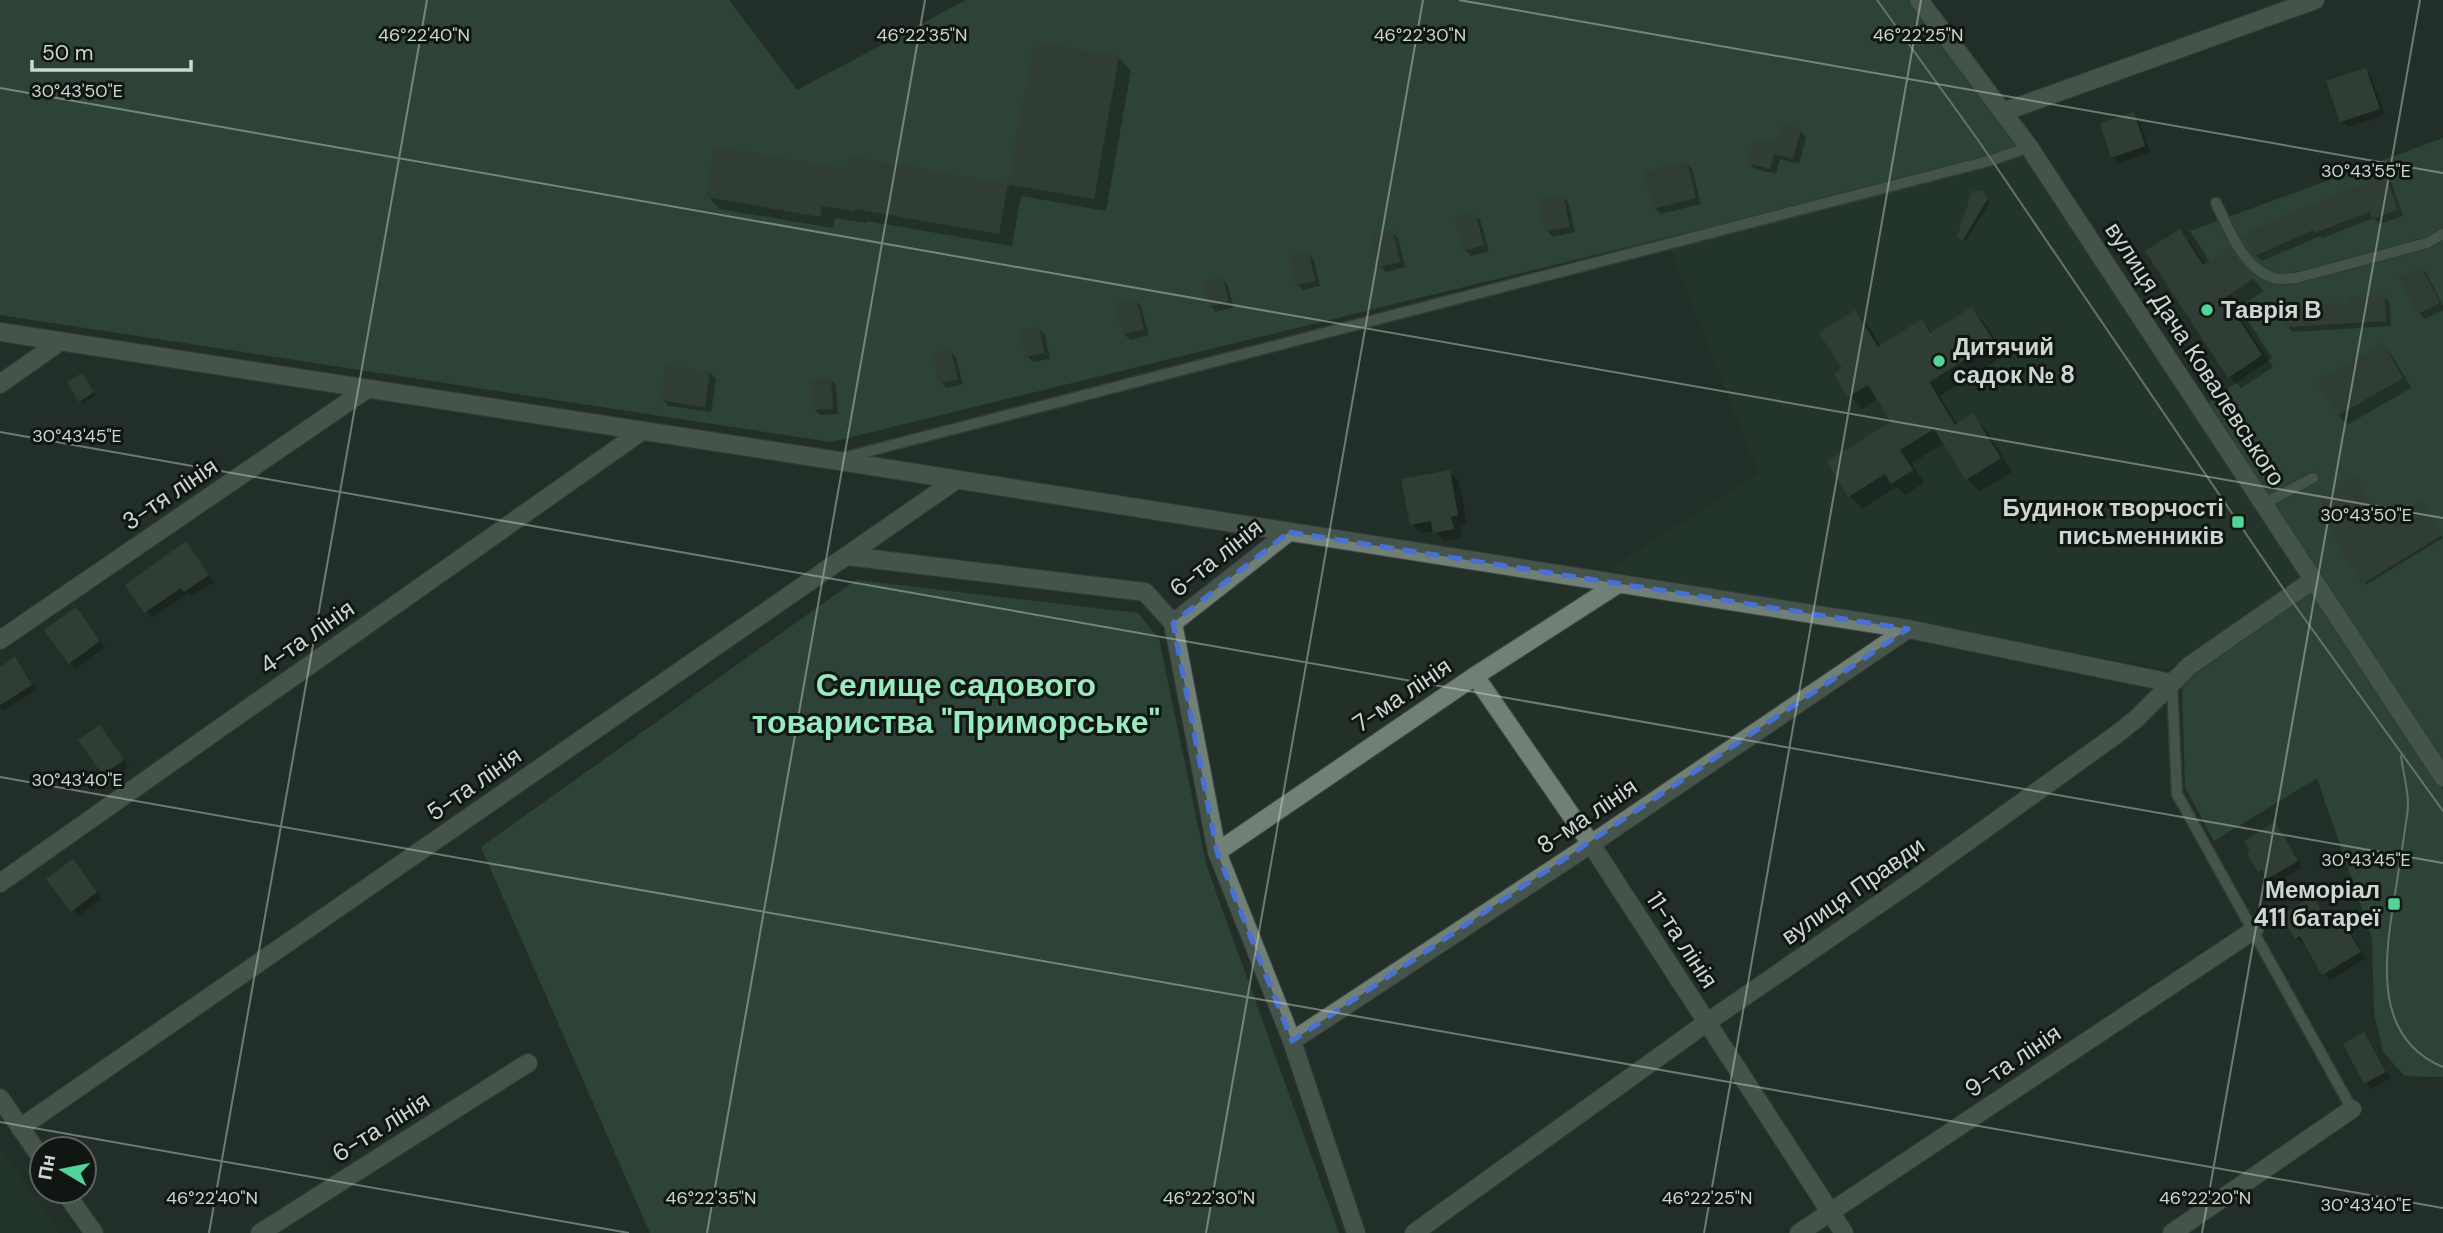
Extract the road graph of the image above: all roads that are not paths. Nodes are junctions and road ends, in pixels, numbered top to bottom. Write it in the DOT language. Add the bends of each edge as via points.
graph roads {
  1 [pos="1919,0"];
  2 [pos="2315,0"];
  3 [pos="2003,112"];
  4 [pos="2029,147"];
  5 [pos="2216,203"];
  6 [pos="2443,234"];
  7 [pos="0,332"];
  8 [pos="61,341"];
  9 [pos="0,384"];
  10 [pos="367,389"];
  11 [pos="642,431"];
  12 [pos="833,460"];
  13 [pos="2312,478"];
  14 [pos="956,480"];
  15 [pos="2263,504"];
  16 [pos="1289,532"];
  17 [pos="846,556"];
  18 [pos="2313,580"];
  19 [pos="1618,584"];
  20 [pos="1173,622"];
  21 [pos="1908,629"];
  22 [pos="0,640"];
  23 [pos="1475,676"];
  24 [pos="2172,683"];
  25 [pos="2443,777"];
  26 [pos="1591,844"];
  27 [pos="1217,852"];
  28 [pos="0,883"];
  29 [pos="2254,930"];
  30 [pos="1706,1023"];
  31 [pos="1292,1041"];
  32 [pos="528,1063"];
  33 [pos="0,1098"];
  34 [pos="2352,1108"];
  35 [pos="20,1128"];
  36 [pos="28,1139"];
  37 [pos="74,1205"];
  38 [pos="1831,1213"];
  39 [pos="94,1233"];
  40 [pos="260,1233"];
  41 [pos="1356,1233"];
  42 [pos="1414,1233"];
  43 [pos="1799,1233"];
  44 [pos="1844,1233"];
  45 [pos="2172,1233"];
  1 -- 3 [label="street, вулиця Дача Ковалевського"];
  2 -- 3 [label="street"];
  3 -- 4 [label="street, вулиця Дача Ковалевського"];
  4 -- 12 [label="lane"];
  4 -- 15 [label="street, вулиця Дача Ковалевського"];
  5 -- 6 [label="lane" via="2254,267 2274,278 2297,278 2427,243"];
  7 -- 8 [label="street"];
  8 -- 9 [label="street"];
  8 -- 10 [label="street"];
  10 -- 11 [label="street"];
  10 -- 22 [label="street, 3-тя лінія"];
  11 -- 12 [label="street"];
  11 -- 28 [label="street, 4-та лінія"];
  12 -- 14 [label="street"];
  13 -- 15 [label="lane"];
  14 -- 16 [label="street"];
  14 -- 17 [label="street, 5-та лінія"];
  15 -- 18 [label="street, вулиця Дача Ковалевського"];
  16 -- 19 [label="street"];
  16 -- 20 [label="street, 6-та лінія"];
  17 -- 20 [label="street" via="1145,592"];
  17 -- 35 [label="street, 5-та лінія"];
  18 -- 24 [label="street, вулиця Правди" via="2189,666"];
  18 -- 25 [label="street, вулиця Дача Ковалевського"];
  19 -- 21 [label="street"];
  19 -- 23 [label="street, 7-ма лінія"];
  20 -- 27 [label="street"];
  21 -- 24 [label="street"];
  21 -- 26 [label="street, 8-ма лінія"];
  23 -- 26 [label="street, 11-та лінія"];
  23 -- 27 [label="street, 7-ма лінія"];
  24 -- 29 [label="lane" via="2177,794"];
  24 -- 30 [label="street, вулиця Правди" via="2106,742"];
  26 -- 30 [label="street, 11-та лінія"];
  26 -- 31 [label="street, 8-ма лінія"];
  27 -- 31 [label="street"];
  29 -- 34 [label="lane"];
  29 -- 38 [label="street, 9-та лінія"];
  30 -- 38 [label="street, 11-та лінія"];
  30 -- 42 [label="street, вулиця Правди"];
  31 -- 41 [label="street"];
  32 -- 40 [label="street, 6-та лінія"];
  33 -- 35 [label="street"];
  34 -- 45 [label="street"];
  35 -- 36 [label="street"];
  37 -- 39 [label="street"];
  38 -- 43 [label="street, 9-та лінія"];
  38 -- 44 [label="street, 11-та лінія"];
}
